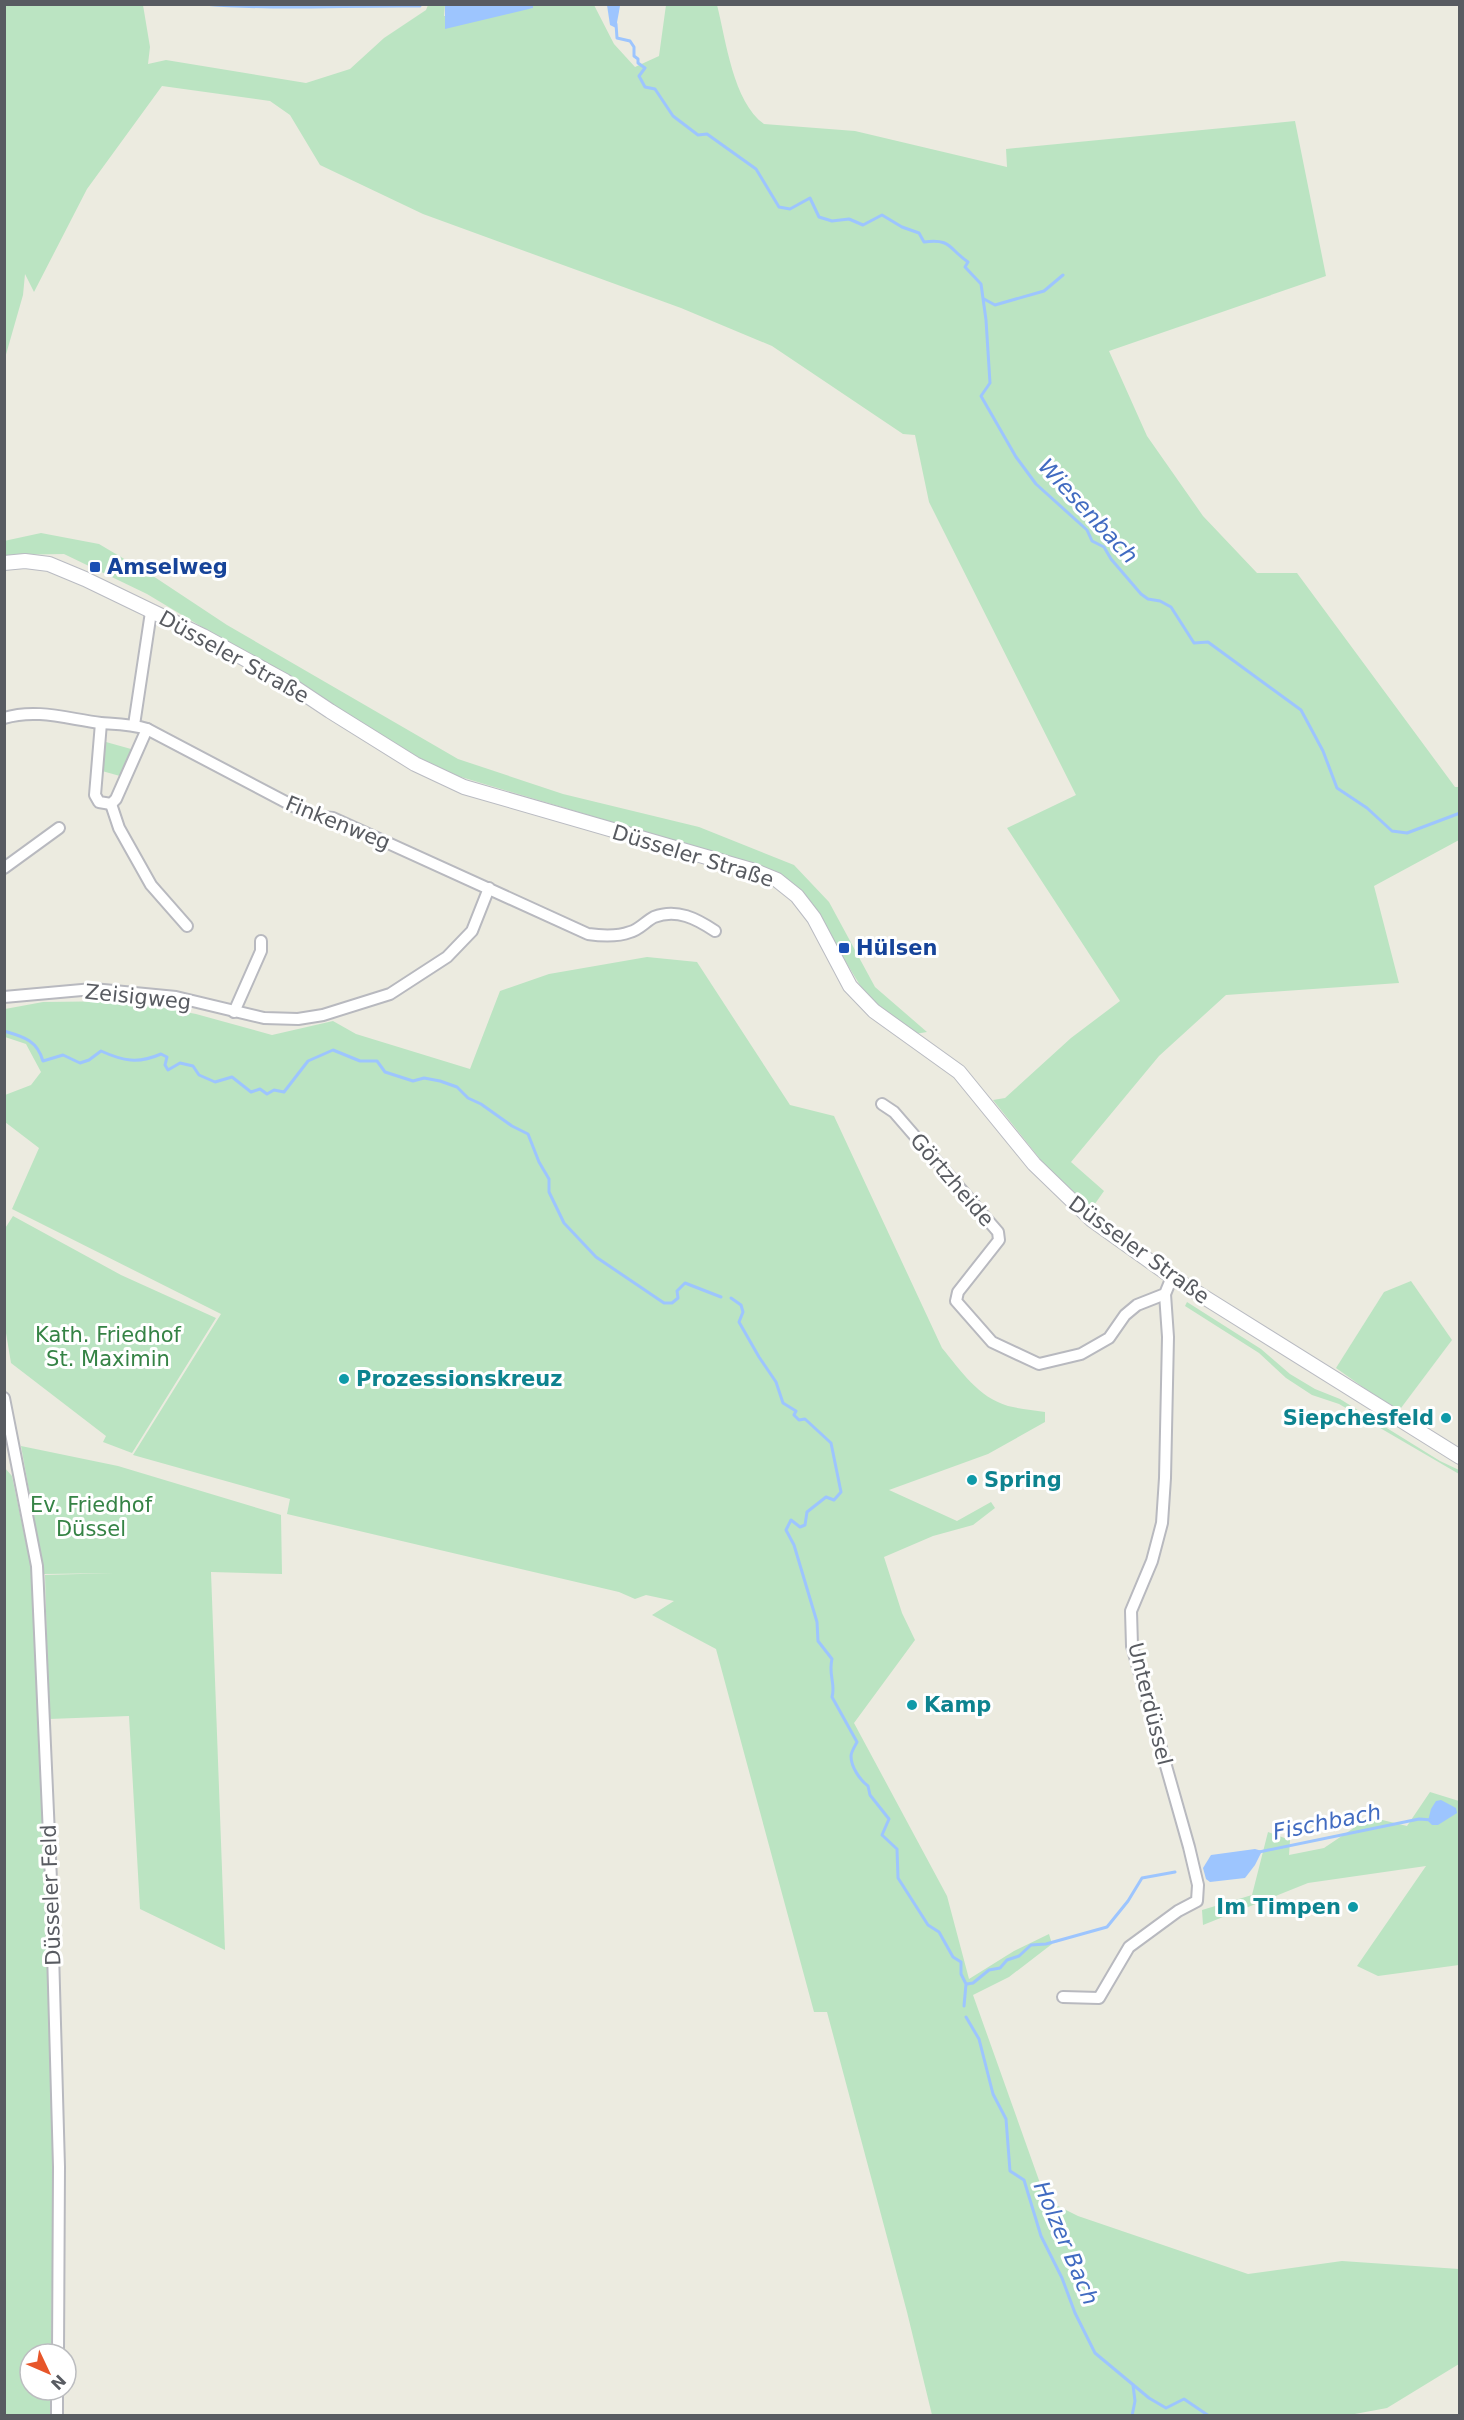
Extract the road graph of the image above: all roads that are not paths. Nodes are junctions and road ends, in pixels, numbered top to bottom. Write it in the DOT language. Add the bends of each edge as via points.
graph roads {
  1 [pos="4,563"];
  2 [pos="152,612"];
  3 [pos="4,718"];
  4 [pos="101,723"];
  5 [pos="134,725"];
  6 [pos="147,729"];
  7 [pos="111,804"];
  8 [pos="59,828"];
  9 [pos="4,868"];
  10 [pos="489,888"];
  11 [pos="187,927"];
  12 [pos="715,931"];
  13 [pos="261,941"];
  14 [pos="4,997"];
  15 [pos="234,1012"];
  16 [pos="882,1104"];
  17 [pos="1172,1277"];
  18 [pos="1165,1294"];
  19 [pos="4,1398"];
  20 [pos="1460,1457"];
  21 [pos="1063,1997"];
  22 [pos="58,2342"];
  1 -- 2 [label="main road, Düsseler Straße" via="50,564"];
  2 -- 5 [label="street"];
  2 -- 17 [label="main road, Düsseler Straße" via="285,681 415,764 464,787 777,880 807,908 846,980 874,1011 959,1072 1034,1164 1092,1221"];
  3 -- 4 [label="street, Finkenweg" via="40,714"];
  4 -- 5 [label="street, Finkenweg"];
  4 -- 7 [label="street" via="95,795 99,801"];
  5 -- 6 [label="street, Finkenweg"];
  6 -- 7 [label="street"];
  6 -- 10 [label="street, Finkenweg" via="299,809 333,818"];
  7 -- 11 [label="street" via="119,828 151,885"];
  8 -- 9 [label="street"];
  10 -- 12 [label="street, Finkenweg" via="588,934 632,932 654,917 675,914 696,919"];
  10 -- 15 [label="street, Zeisigweg" via="472,931 447,957 390,994 298,1019"];
  13 -- 15 [label="street" via="261,951"];
  14 -- 15 [label="street, Zeisigweg" via="93,989 176,997"];
  16 -- 18 [label="street, Görtzheide" via="998,1232 999,1240 958,1292 956,1301 993,1342 1038,1364 1081,1354 1109,1338 1137,1305"];
  17 -- 18 [label="street"];
  17 -- 20 [label="main road, Düsseler Straße"];
  18 -- 21 [label="street, Unterdüssel" via="1168,1337 1162,1523 1152,1561 1131,1611 1132,1646 1191,1857 1198,1885 1197,1901 1129,1947 1099,1998"];
  19 -- 22 [label="street, Düsseler Feld" via="33,1539 37,1578 58,2132"];
}
